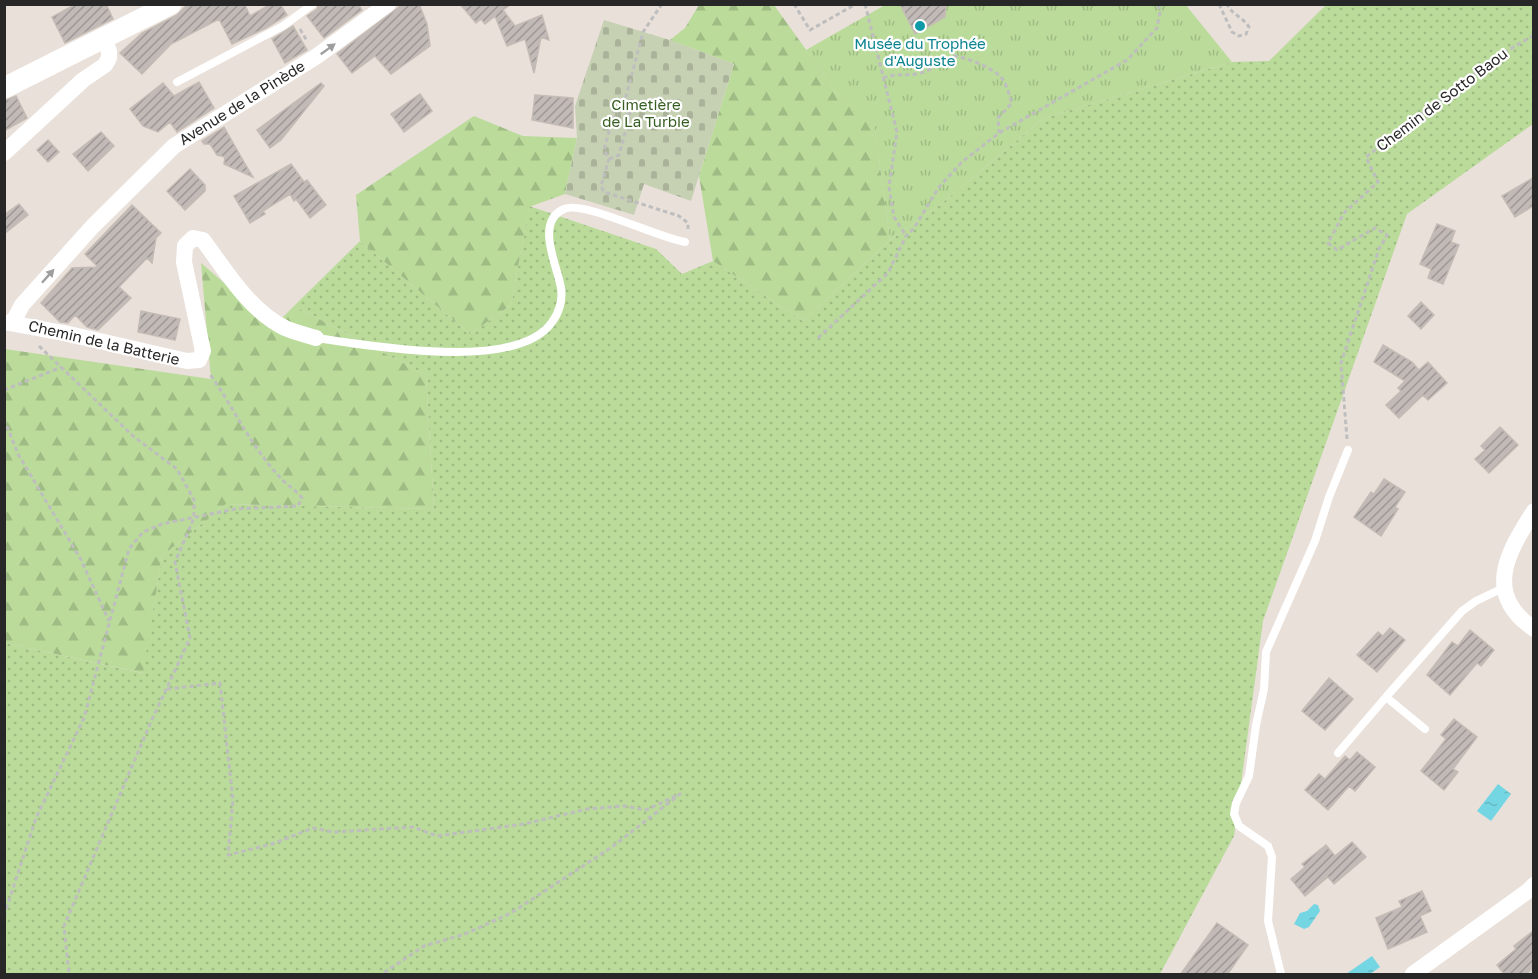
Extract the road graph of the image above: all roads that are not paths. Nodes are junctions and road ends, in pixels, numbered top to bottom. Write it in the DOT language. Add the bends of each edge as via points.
graph roads {
  1 [pos="171,4"];
  2 [pos="313,4"];
  3 [pos="388,4"];
  4 [pos="104,39"];
  5 [pos="177,82"];
  6 [pos="4,88"];
  7 [pos="4,153"];
  8 [pos="685,242"];
  9 [pos="9,322"];
  10 [pos="316,338"];
  11 [pos="1348,450"];
  12 [pos="1533,511"];
  13 [pos="1503,588"];
  14 [pos="1533,629"];
  15 [pos="1386,697"];
  16 [pos="1425,729"];
  17 [pos="1338,753"];
  18 [pos="1533,885"];
  19 [pos="1281,975"];
  20 [pos="1413,975"];
  1 -- 4 [label="street"];
  2 -- 5 [label="lane" via="284,26"];
  9 -- 3 [label="street, Avenue de la Pinède, one-way" via="93,226 174,146 317,56"];
  4 -- 6 [label="street"];
  4 -- 7 [label="street" via="109,51 105,65 83,80"];
  8 -- 10 [label="lane" via="593,210 564,209 550,224 550,254 561,288 560,306 552,324 535,337 504,349 441,353"];
  9 -- 10 [label="street, Chemin de la Batterie" via="187,362 199,360 203,351 184,262 185,246 193,238 203,240 249,301 286,328"];
  11 -- 19 [label="lane" via="1315,542 1266,652 1264,689 1249,776 1234,814 1239,826 1268,846 1272,857 1268,921"];
  12 -- 13 [label="street" via="1504,572"];
  13 -- 14 [label="street" via="1509,604"];
  13 -- 15 [label="lane" via="1462,611"];
  15 -- 16 [label="lane"];
  15 -- 17 [label="lane"];
  18 -- 20 [label="street"];
}
